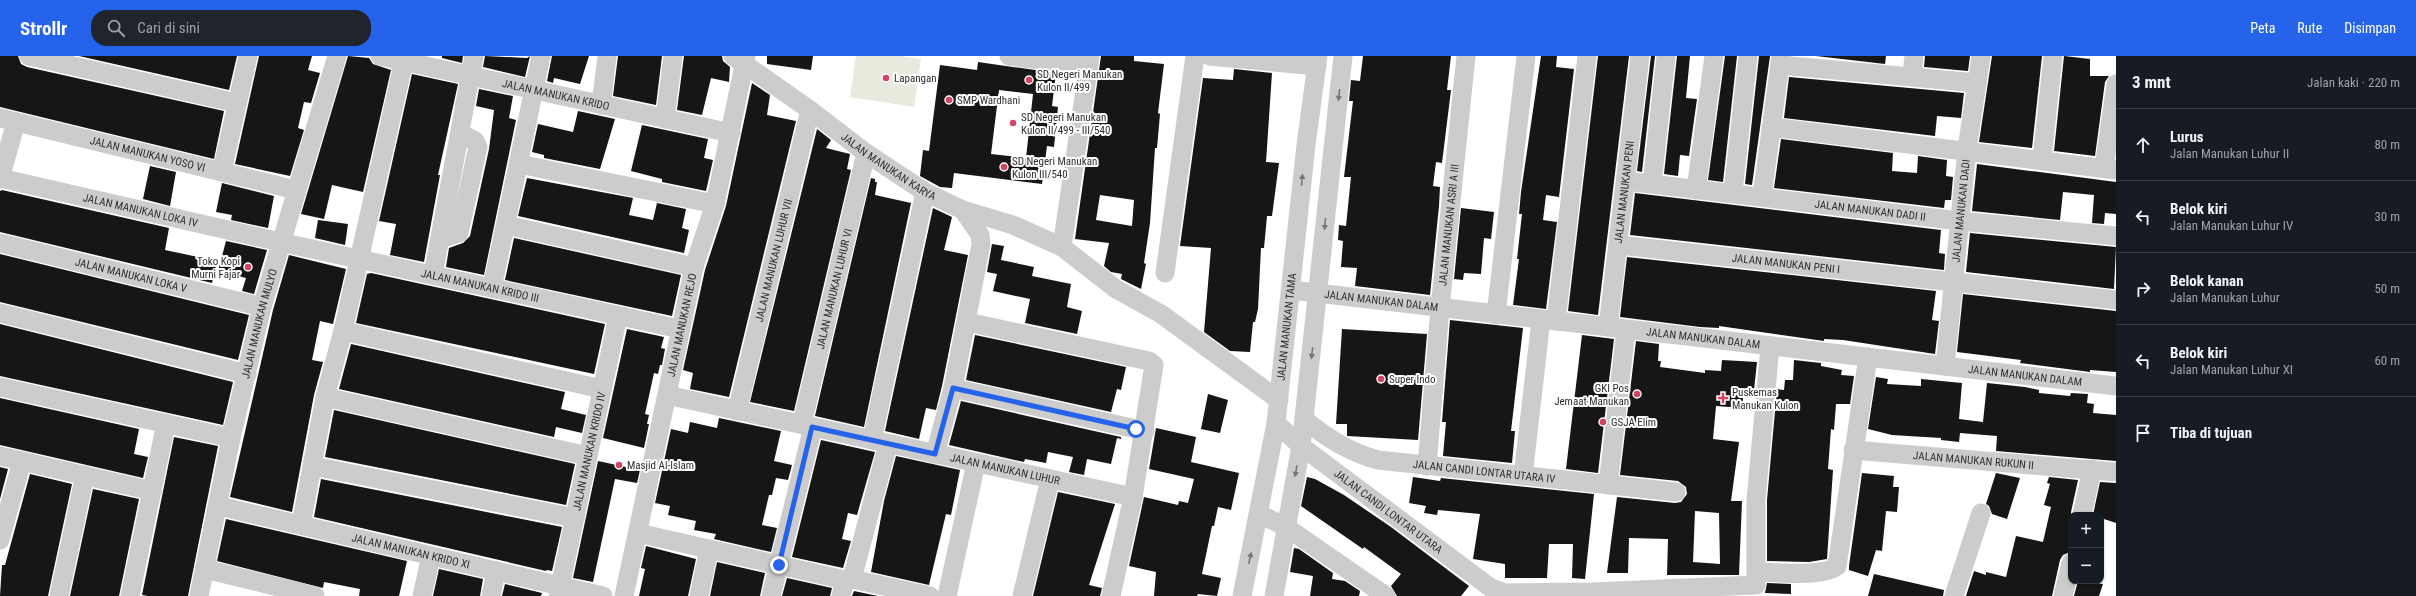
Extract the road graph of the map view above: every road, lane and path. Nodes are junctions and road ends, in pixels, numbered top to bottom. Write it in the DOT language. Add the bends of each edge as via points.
graph roads {
  1 [pos="29,56"];
  2 [pos="248,56"];
  3 [pos="337,56"];
  4 [pos="380,56"];
  5 [pos="474,56"];
  6 [pos="541,56"];
  7 [pos="607,56"];
  8 [pos="673,56"];
  9 [pos="1016,56"];
  10 [pos="1195,56"];
  11 [pos="1210,56"];
  12 [pos="1343,56"];
  13 [pos="1466,56"];
  14 [pos="1526,56"];
  15 [pos="1587,56"];
  16 [pos="1640,56"];
  17 [pos="1666,56"];
  18 [pos="1714,56"];
  19 [pos="1748,56"];
  20 [pos="1914,56"];
  21 [pos="1981,56"];
  22 [pos="2053,56"];
  23 [pos="405,59"];
  24 [pos="741,59"];
  25 [pos="1780,60"];
  26 [pos="1089,61"];
  27 [pos="1317,61"];
  28 [pos="1848,63"];
  29 [pos="1912,75"];
  30 [pos="471,76"];
  31 [pos="1978,82"];
  32 [pos="2116,84"];
  33 [pos="535,90"];
  34 [pos="237,103"];
  35 [pos="601,105"];
  36 [pos="810,110"];
  37 [pos="665,119"];
  38 [pos="8,120"];
  39 [pos="1771,127"];
  40 [pos="731,133"];
  41 [pos="1306,145"];
  42 [pos="1332,146"];
  43 [pos="1968,150"];
  44 [pos="866,153"];
  45 [pos="2042,159"];
  46 [pos="519,164"];
  47 [pos="2110,169"];
  48 [pos="222,171"];
  49 [pos="0,178"];
  50 [pos="1626,181"];
  51 [pos="1652,184"];
  52 [pos="296,190"];
  53 [pos="1696,190"];
  54 [pos="925,192"];
  55 [pos="1733,192"];
  56 [pos="1762,196"];
  57 [pos="715,204"];
  58 [pos="963,210"];
  59 [pos="1960,222"];
  60 [pos="506,225"];
  61 [pos="2116,236"];
  62 [pos="280,242"];
  63 [pos="0,243"];
  64 [pos="1619,245"];
  65 [pos="1062,247"];
  66 [pos="359,259"];
  67 [pos="694,267"];
  68 [pos="1165,273"];
  69 [pos="433,276"];
  70 [pos="1953,283"];
  71 [pos="492,288"];
  72 [pos="1291,290"];
  73 [pos="1319,294"];
  74 [pos="2116,300"];
  75 [pos="262,307"];
  76 [pos="1440,308"];
  77 [pos="0,313"];
  78 [pos="1496,314"];
  79 [pos="618,316"];
  80 [pos="1549,321"];
  81 [pos="967,322"];
  82 [pos="1617,328"];
  83 [pos="680,329"];
  84 [pos="343,331"];
  85 [pos="1770,346"];
  86 [pos="1868,357"];
  87 [pos="1945,366"];
  88 [pos="247,374"];
  89 [pos="2116,386"];
  90 [pos="0,387"];
  91 [pos="953,388"];
  92 [pos="602,389"];
  93 [pos="667,395"];
  94 [pos="325,397"];
  95 [pos="1279,400"];
  96 [pos="737,411"];
  97 [pos="1304,419"];
  98 [pos="166,423"];
  99 [pos="1276,423"];
  100 [pos="807,426"];
  101 [pos="1145,431"];
  102 [pos="231,438"];
  103 [pos="880,442"];
  104 [pos="1301,446"];
  105 [pos="1853,450"];
  106 [pos="935,454"];
  107 [pos="0,456"];
  108 [pos="588,456"];
  109 [pos="22,460"];
  110 [pos="976,463"];
  111 [pos="313,466"];
  112 [pos="1427,466"];
  113 [pos="2092,469"];
  114 [pos="2116,472"];
  115 [pos="85,475"];
  116 [pos="1523,476"];
  117 [pos="1050,479"];
  118 [pos="1608,484"];
  119 [pos="152,491"];
  120 [pos="1676,492"];
  121 [pos="1133,497"];
  122 [pos="219,506"];
  123 [pos="2083,512"];
  124 [pos="1981,513"];
  125 [pos="1259,514"];
  126 [pos="575,518"];
  127 [pos="301,525"];
  128 [pos="1286,527"];
  129 [pos="638,533"];
  130 [pos="1,535"];
  131 [pos="709,549"];
  132 [pos="431,556"];
  133 [pos="779,565"];
  134 [pos="205,569"];
  135 [pos="496,571"];
  136 [pos="2068,575"];
  137 [pos="1756,584"];
  138 [pos="846,585"];
  139 [pos="268,590"];
  140 [pos="559,591"];
  141 [pos="1498,593"];
  142 [pos="908,594"];
  143 [pos="1593,594"];
  144 [pos="59,596"];
  145 [pos="130,596"];
  146 [pos="199,596"];
  147 [pos="315,596"];
  148 [pos="422,596"];
  149 [pos="491,596"];
  150 [pos="604,596"];
  151 [pos="624,596"];
  152 [pos="699,596"];
  153 [pos="771,596"];
  154 [pos="930,596"];
  155 [pos="947,596"];
  156 [pos="1022,596"];
  157 [pos="1111,596"];
  158 [pos="1242,596"];
  159 [pos="1274,596"];
  160 [pos="1386,596"];
  161 [pos="1954,596"];
  162 [pos="2063,596"];
  1 -- 34 [label="street"];
  2 -- 34 [label="street"];
  3 -- 52 [label="street, JALAN MANUKAN MULYO"];
  4 -- 23 [label="street, JALAN MANUKAN KRIDO"];
  5 -- 30 [label="street"];
  6 -- 33 [label="street"];
  7 -- 35 [label="street"];
  8 -- 37 [label="street"];
  9 -- 26 [label="street"];
  10 -- 68 [label="street"];
  11 -- 27 [label="street"];
  12 -- 42 [label="street, one-way"];
  13 -- 76 [label="street, JALAN MANUKAN ASRI A III"];
  14 -- 78 [label="street"];
  15 -- 80 [label="street"];
  16 -- 50 [label="street, JALAN MANUKAN PENI"];
  17 -- 51 [label="street"];
  18 -- 53 [label="street"];
  19 -- 55 [label="street"];
  20 -- 29 [label="street"];
  21 -- 31 [label="street, JALAN MANUKAN DADI"];
  22 -- 45 [label="street"];
  23 -- 30 [label="street, JALAN MANUKAN KRIDO"];
  23 -- 66 [label="street"];
  24 -- 36 [label="street, JALAN MANUKAN KARYA"];
  24 -- 40 [label="street, JALAN MANUKAN REJO"];
  25 -- 28 [label="street"];
  25 -- 39 [label="street"];
  26 -- 65 [label="street"];
  27 -- 41 [label="street, JALAN MANUKAN TAMA"];
  28 -- 29 [label="street"];
  29 -- 31 [label="street"];
  30 -- 33 [label="street, JALAN MANUKAN KRIDO"];
  30 -- 69 [label="street"];
  31 -- 43 [label="street, JALAN MANUKAN DADI"];
  32 -- 47 [label="street"];
  33 -- 35 [label="street, JALAN MANUKAN KRIDO"];
  33 -- 46 [label="street"];
  34 -- 48 [label="street"];
  35 -- 37 [label="street, JALAN MANUKAN KRIDO"];
  36 -- 44 [label="street, JALAN MANUKAN KARYA"];
  36 -- 96 [label="street, JALAN MANUKAN LUHUR VII"];
  37 -- 40 [label="street, JALAN MANUKAN KRIDO"];
  38 -- 48 [label="street, JALAN MANUKAN YOSO VI"];
  38 -- 49 [label="street"];
  39 -- 43 [label="street"];
  39 -- 56 [label="street"];
  40 -- 57 [label="street, JALAN MANUKAN REJO"];
  41 -- 42 [label="street"];
  72 -- 41 [label="street, JALAN MANUKAN TAMA, one-way"];
  42 -- 73 [label="street, one-way"];
  43 -- 45 [label="street"];
  43 -- 59 [label="street, JALAN MANUKAN DADI"];
  44 -- 54 [label="street, JALAN MANUKAN KARYA"];
  44 -- 100 [label="street, JALAN MANUKAN LUHUR VI"];
  45 -- 47 [label="street"];
  46 -- 57 [label="street"];
  46 -- 60 [label="street"];
  48 -- 52 [label="street, JALAN MANUKAN YOSO VI"];
  49 -- 62 [label="street, JALAN MANUKAN LOKA IV"];
  50 -- 51 [label="street, JALAN MANUKAN DADI II"];
  50 -- 64 [label="street, JALAN MANUKAN PENI"];
  51 -- 53 [label="street, JALAN MANUKAN DADI II"];
  52 -- 62 [label="street, JALAN MANUKAN MULYO"];
  53 -- 55 [label="street, JALAN MANUKAN DADI II"];
  54 -- 58 [label="street, JALAN MANUKAN KARYA"];
  54 -- 103 [label="street"];
  55 -- 56 [label="street, JALAN MANUKAN DADI II"];
  56 -- 59 [label="street, JALAN MANUKAN DADI II"];
  57 -- 67 [label="street, JALAN MANUKAN REJO"];
  58 -- 65 [label="street, JALAN MANUKAN KARYA" via="1013,225"];
  58 -- 81 [label="street" via="980,235 982,244"];
  59 -- 61 [label="street, JALAN MANUKAN DADI II"];
  59 -- 70 [label="street, JALAN MANUKAN DADI"];
  60 -- 67 [label="street"];
  60 -- 71 [label="street"];
  62 -- 66 [label="street, JALAN MANUKAN KRIDO III"];
  62 -- 75 [label="street, JALAN MANUKAN MULYO"];
  63 -- 75 [label="street, JALAN MANUKAN LOKA V"];
  64 -- 70 [label="street, JALAN MANUKAN PENI I"];
  64 -- 82 [label="street, JALAN MANUKAN PENI"];
  65 -- 95 [label="street, JALAN MANUKAN KARYA" via="1116,289 1161,314"];
  66 -- 69 [label="street, JALAN MANUKAN KRIDO III"];
  66 -- 84 [label="street"];
  67 -- 83 [label="street, JALAN MANUKAN REJO"];
  69 -- 71 [label="street, JALAN MANUKAN KRIDO III"];
  70 -- 74 [label="street, JALAN MANUKAN PENI I"];
  70 -- 87 [label="street, JALAN MANUKAN DADI"];
  71 -- 79 [label="street, JALAN MANUKAN KRIDO III"];
  72 -- 73 [label="street, JALAN MANUKAN DALAM"];
  72 -- 95 [label="street, JALAN MANUKAN TAMA"];
  73 -- 76 [label="street, JALAN MANUKAN DALAM"];
  73 -- 97 [label="street, one-way"];
  75 -- 88 [label="street, JALAN MANUKAN MULYO"];
  76 -- 78 [label="street, JALAN MANUKAN DALAM"];
  76 -- 112 [label="street, JALAN MANUKAN ASRI A III"];
  77 -- 88 [label="street"];
  78 -- 80 [label="street, JALAN MANUKAN DALAM"];
  79 -- 83 [label="street, JALAN MANUKAN KRIDO III"];
  79 -- 92 [label="street, JALAN MANUKAN KRIDO IV"];
  80 -- 82 [label="street, JALAN MANUKAN DALAM"];
  80 -- 116 [label="street"];
  81 -- 91 [label="street"];
  81 -- 101 [label="street" via="1149,361 1154,365"];
  82 -- 85 [label="street, JALAN MANUKAN DALAM"];
  82 -- 118 [label="street, JALAN MANUKAN PENI"];
  83 -- 93 [label="street, JALAN MANUKAN REJO"];
  84 -- 92 [label="street"];
  84 -- 94 [label="street"];
  85 -- 86 [label="street, JALAN MANUKAN DALAM"];
  85 -- 137 [label="street" via="1756,500"];
  86 -- 87 [label="street, JALAN MANUKAN DALAM"];
  86 -- 105 [label="street"];
  87 -- 89 [label="street, JALAN MANUKAN DALAM"];
  88 -- 102 [label="street, JALAN MANUKAN MULYO"];
  90 -- 98 [label="street"];
  91 -- 101 [label="street"];
  91 -- 106 [label="street"];
  92 -- 108 [label="street, JALAN MANUKAN KRIDO IV"];
  93 -- 96 [label="street, JALAN MANUKAN LUHUR"];
  93 -- 129 [label="street, JALAN MANUKAN REJO"];
  94 -- 108 [label="street"];
  94 -- 111 [label="street"];
  95 -- 99 [label="street, JALAN MANUKAN TAMA"];
  96 -- 100 [label="street, JALAN MANUKAN LUHUR"];
  97 -- 104 [label="street"];
  97 -- 112 [label="street, JALAN CANDI LONTAR UTARA IV" via="1327,436 1367,457"];
  98 -- 102 [label="street"];
  98 -- 119 [label="street"];
  99 -- 104 [label="street, JALAN CANDI LONTAR UTARA"];
  99 -- 125 [label="street, JALAN MANUKAN TAMA"];
  100 -- 103 [label="street, JALAN MANUKAN LUHUR"];
  100 -- 133 [label="street, JALAN MANUKAN LUHUR VI"];
  101 -- 121 [label="street"];
  102 -- 122 [label="street, JALAN MANUKAN MULYO"];
  103 -- 106 [label="street, JALAN MANUKAN LUHUR"];
  103 -- 138 [label="street"];
  104 -- 128 [label="street, one-way"];
  104 -- 141 [label="street, JALAN CANDI LONTAR UTARA"];
  105 -- 113 [label="street, JALAN MANUKAN RUKUN II"];
  105 -- 137 [label="street" via="1847,509 1837,566 1820,573"];
  106 -- 110 [label="street, JALAN MANUKAN LUHUR"];
  107 -- 109 [label="street"];
  108 -- 126 [label="street, JALAN MANUKAN KRIDO IV"];
  109 -- 115 [label="street"];
  109 -- 130 [label="street"];
  110 -- 117 [label="street, JALAN MANUKAN LUHUR"];
  110 -- 155 [label="street"];
  111 -- 126 [label="street"];
  111 -- 127 [label="street"];
  112 -- 116 [label="street, JALAN CANDI LONTAR UTARA IV"];
  113 -- 114 [label="street, JALAN MANUKAN RUKUN II"];
  113 -- 123 [label="street"];
  115 -- 119 [label="street"];
  115 -- 144 [label="street"];
  116 -- 118 [label="street, JALAN CANDI LONTAR UTARA IV"];
  117 -- 121 [label="street, JALAN MANUKAN LUHUR"];
  117 -- 156 [label="street"];
  118 -- 120 [label="street, JALAN CANDI LONTAR UTARA IV"];
  119 -- 145 [label="street"];
  121 -- 157 [label="street"];
  122 -- 127 [label="street, JALAN MANUKAN KRIDO XI"];
  122 -- 134 [label="street, JALAN MANUKAN MULYO"];
  124 -- 161 [label="street"];
  125 -- 128 [label="street"];
  158 -- 125 [label="street, JALAN MANUKAN TAMA, one-way"];
  126 -- 140 [label="street, JALAN MANUKAN KRIDO IV"];
  127 -- 132 [label="street, JALAN MANUKAN KRIDO XI"];
  128 -- 159 [label="street"];
  128 -- 160 [label="street"];
  129 -- 131 [label="street"];
  129 -- 151 [label="street, JALAN MANUKAN REJO"];
  131 -- 133 [label="street"];
  131 -- 152 [label="street"];
  132 -- 135 [label="street, JALAN MANUKAN KRIDO XI"];
  132 -- 148 [label="street"];
  133 -- 138 [label="street"];
  133 -- 153 [label="street, JALAN MANUKAN LUHUR VI"];
  134 -- 139 [label="street"];
  134 -- 146 [label="street, JALAN MANUKAN MULYO"];
  135 -- 140 [label="street, JALAN MANUKAN KRIDO XI"];
  135 -- 149 [label="street"];
  136 -- 162 [label="street"];
  137 -- 143 [label="street"];
  138 -- 142 [label="street"];
  139 -- 147 [label="street"];
  140 -- 150 [label="street, JALAN MANUKAN KRIDO XI"];
  141 -- 143 [label="street"];
  142 -- 154 [label="street"];
}
